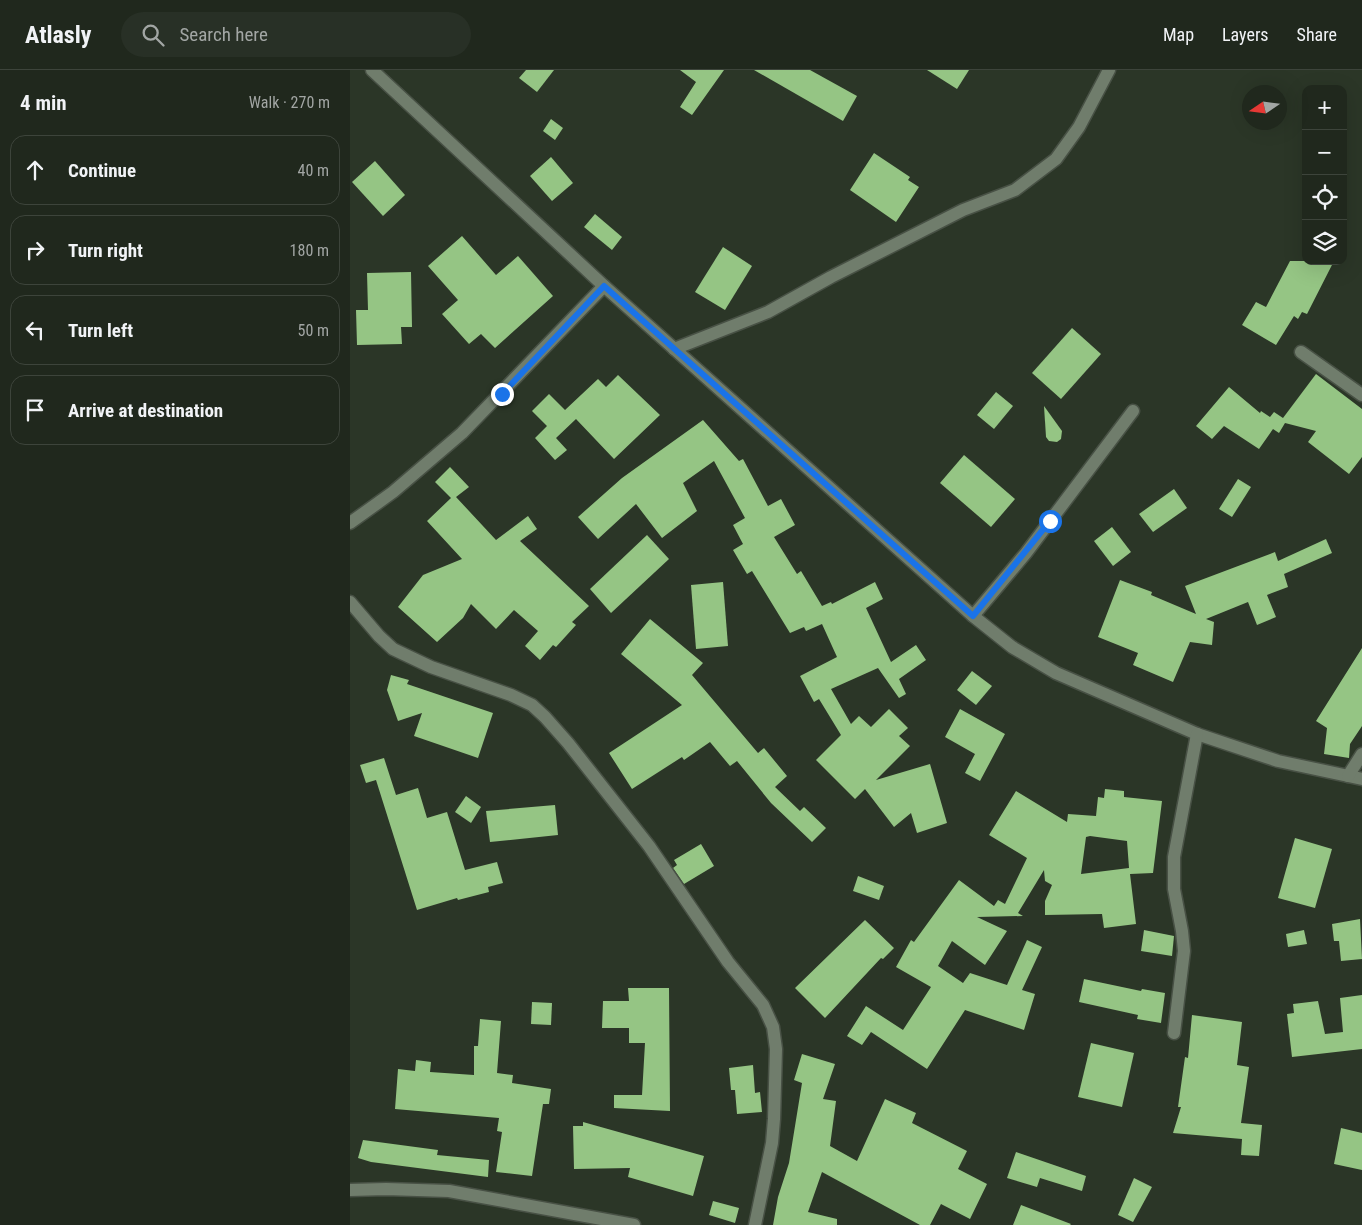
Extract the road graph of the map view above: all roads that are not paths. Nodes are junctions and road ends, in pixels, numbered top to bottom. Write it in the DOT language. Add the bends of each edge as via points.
graph roads {
  1 [pos="372,70"];
  2 [pos="1109,70"];
  3 [pos="604,286"];
  4 [pos="674,349"];
  5 [pos="1301,352"];
  6 [pos="1362,395"];
  7 [pos="1133,411"];
  8 [pos="350,523"];
  9 [pos="350,602"];
  10 [pos="973,616"];
  11 [pos="1197,734"];
  12 [pos="1362,754"];
  13 [pos="1348,776"];
  14 [pos="1362,778"];
  15 [pos="1174,1033"];
  16 [pos="350,1190"];
  17 [pos="634,1225"];
  18 [pos="755,1225"];
  1 -- 3 [label="street"];
  2 -- 4 [label="street" via="1079,127 1056,159 1015,190 963,210 768,312"];
  3 -- 4 [label="street"];
  3 -- 8 [label="street" via="462,433 394,492"];
  4 -- 10 [label="street"];
  5 -- 6 [label="street"];
  7 -- 10 [label="street" via="1026,553"];
  9 -- 18 [label="street" via="393,649 431,667 512,695 532,705 545,717 649,846 728,962 763,1005 773,1027 776,1049 774,1119"];
  10 -- 11 [label="street" via="1012,647 1056,673"];
  11 -- 13 [label="street" via="1278,761"];
  11 -- 15 [label="street" via="1174,857 1174,889 1184,951"];
  12 -- 13 [label="street"];
  13 -- 14 [label="street"];
  16 -- 17 [label="street" via="449,1191"];
}
